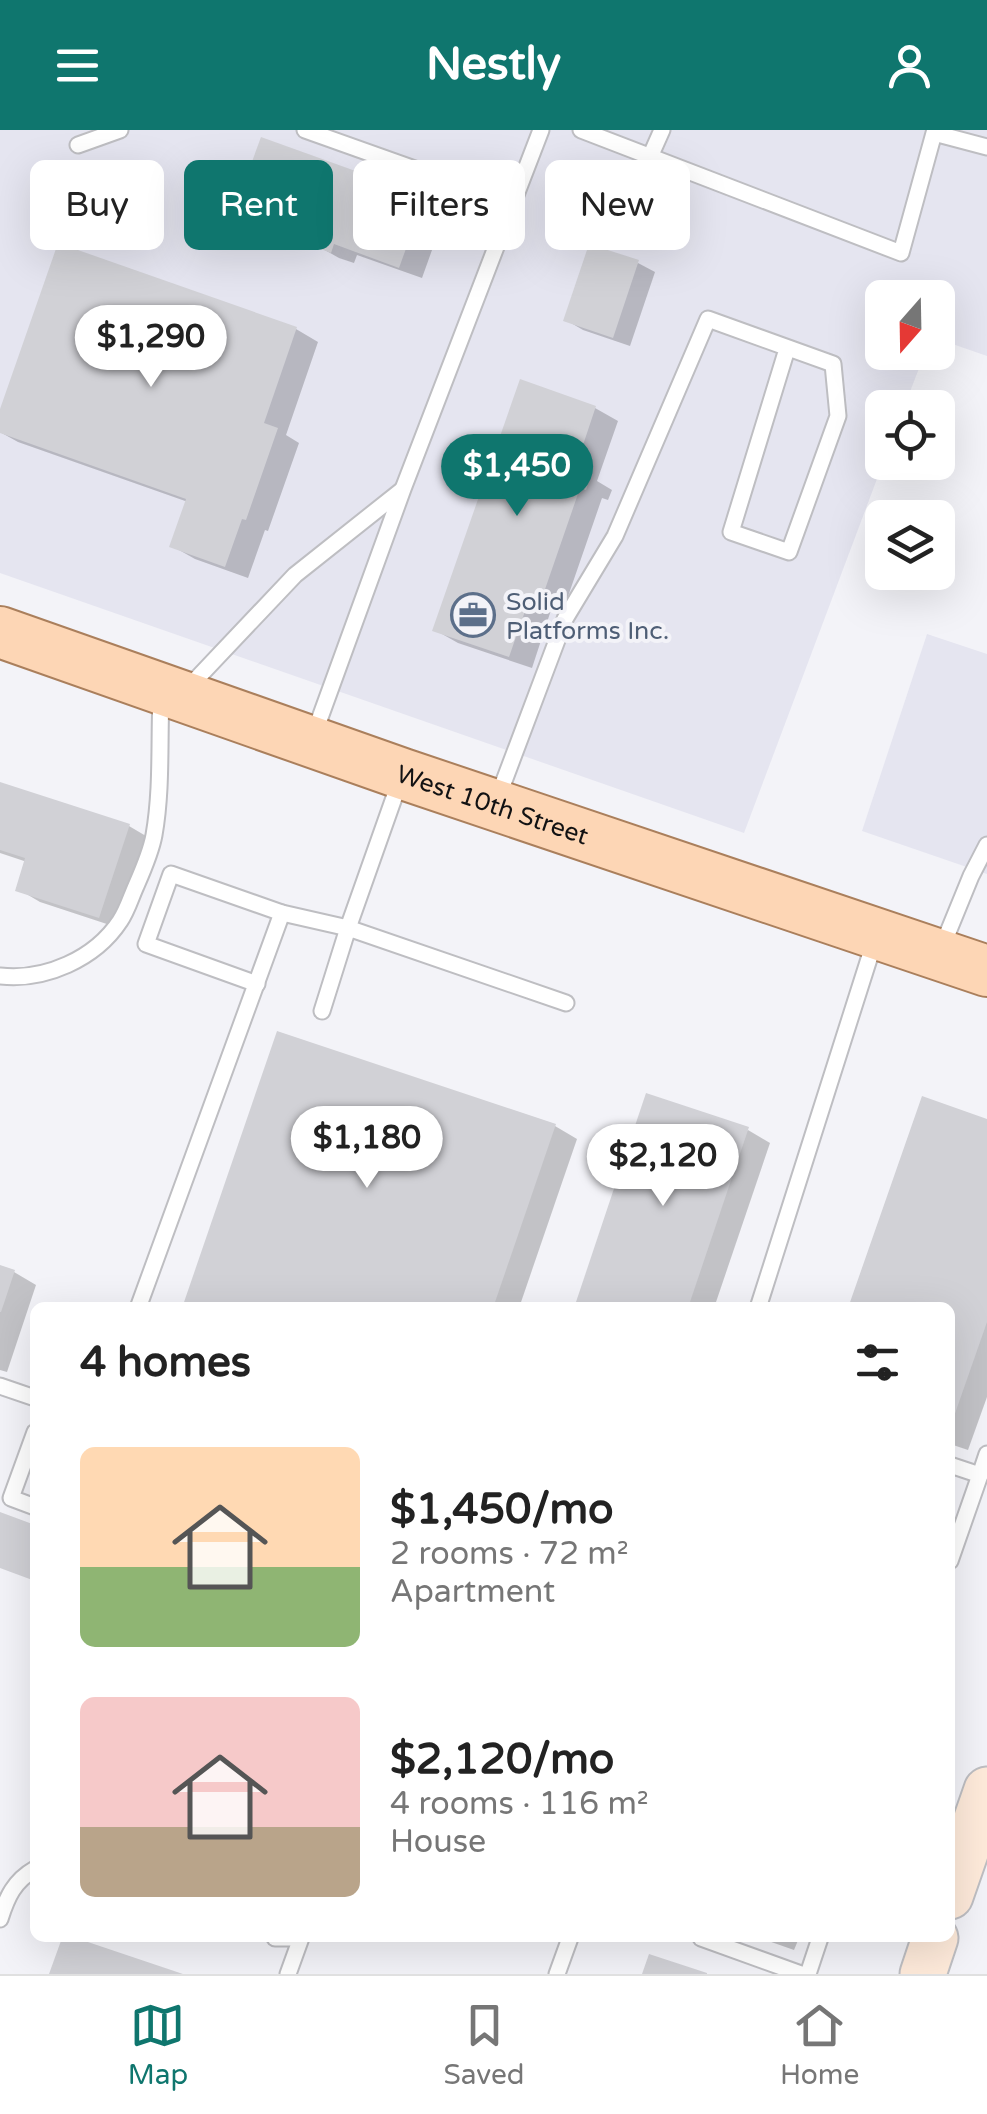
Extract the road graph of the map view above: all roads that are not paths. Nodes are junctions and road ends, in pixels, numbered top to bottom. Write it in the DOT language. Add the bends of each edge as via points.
graph roads {
  1 [pos="120,130"];
  2 [pos="305,130"];
  3 [pos="540,130"];
  4 [pos="581,130"];
  5 [pos="662,130"];
  6 [pos="78,145"];
  7 [pos="987,148"];
  8 [pos="650,157"];
  9 [pos="389,160"];
  10 [pos="525,170"];
  11 [pos="494,250"];
  12 [pos="788,349"];
  13 [pos="403,489"];
  14 [pos="0,632"];
  15 [pos="172,691"];
  16 [pos="311,740"];
  17 [pos="403,774"];
  18 [pos="495,806"];
  19 [pos="987,844"];
  20 [pos="282,913"];
  21 [pos="348,928"];
  22 [pos="877,934"];
  23 [pos="939,955"];
  24 [pos="987,971"];
  25 [pos="0,976"];
  26 [pos="257,984"];
  27 [pos="566,1003"];
  28 [pos="322,1011"];
  29 [pos="140,1302"];
  30 [pos="760,1302"];
  31 [pos="0,1386"];
  32 [pos="30,1396"];
  33 [pos="30,1443"];
  34 [pos="987,1454"];
  35 [pos="955,1467"];
  36 [pos="980,1475"];
  37 [pos="6,1496"];
  38 [pos="30,1505"];
  39 [pos="955,1548"];
  40 [pos="987,1790"];
  41 [pos="30,1872"];
  42 [pos="955,1882"];
  43 [pos="0,1919"];
  44 [pos="300,1942"];
  45 [pos="569,1942"];
  46 [pos="712,1942"];
  47 [pos="818,1942"];
  48 [pos="935,1942"];
  49 [pos="288,1974"];
  50 [pos="557,1974"];
  51 [pos="804,1974"];
  52 [pos="923,1974"];
  1 -- 6 [label="lane"];
  2 -- 9 [label="lane"];
  3 -- 10 [label="lane"];
  4 -- 8 [label="lane"];
  5 -- 8 [label="lane"];
  7 -- 8 [label="lane" via="934,133 900,253"];
  11 -- 13 [label="lane"];
  12 -- 12 [label="lane" via="833,364 838,416 789,552 731,532"];
  12 -- 18 [label="lane" via="708,319 615,536 565,619"];
  13 -- 15 [label="lane" via="295,575"];
  13 -- 16 [label="lane"];
  14 -- 15 [label="main road, West 10th Street"];
  15 -- 16 [label="main road, West 10th Street"];
  15 -- 25 [label="lane" via="154,837 120,921 90,953 59,969"];
  16 -- 17 [label="main road, West 10th Street"];
  17 -- 18 [label="main road, West 10th Street"];
  17 -- 21 [label="lane"];
  18 -- 22 [label="main road, West 10th Street"];
  19 -- 23 [label="lane"];
  20 -- 21 [label="lane"];
  20 -- 26 [label="lane"];
  20 -- 26 [label="lane" via="172,874 146,944"];
  21 -- 27 [label="lane"];
  21 -- 28 [label="lane"];
  22 -- 23 [label="main road, West 10th Street"];
  22 -- 30 [label="lane"];
  23 -- 24 [label="main road, West 10th Street"];
  26 -- 29 [label="lane"];
  31 -- 32 [label="lane"];
  33 -- 37 [label="lane"];
  34 -- 36 [label="lane"];
  35 -- 36 [label="lane"];
  36 -- 39 [label="lane"];
  37 -- 38 [label="lane"];
  40 -- 42 [label="main road"];
  41 -- 43 [label="lane" via="12,1890"];
  44 -- 49 [label="lane"];
  45 -- 50 [label="lane"];
  46 -- 51 [label="lane"];
  47 -- 51 [label="lane"];
  48 -- 52 [label="main road"];
}
